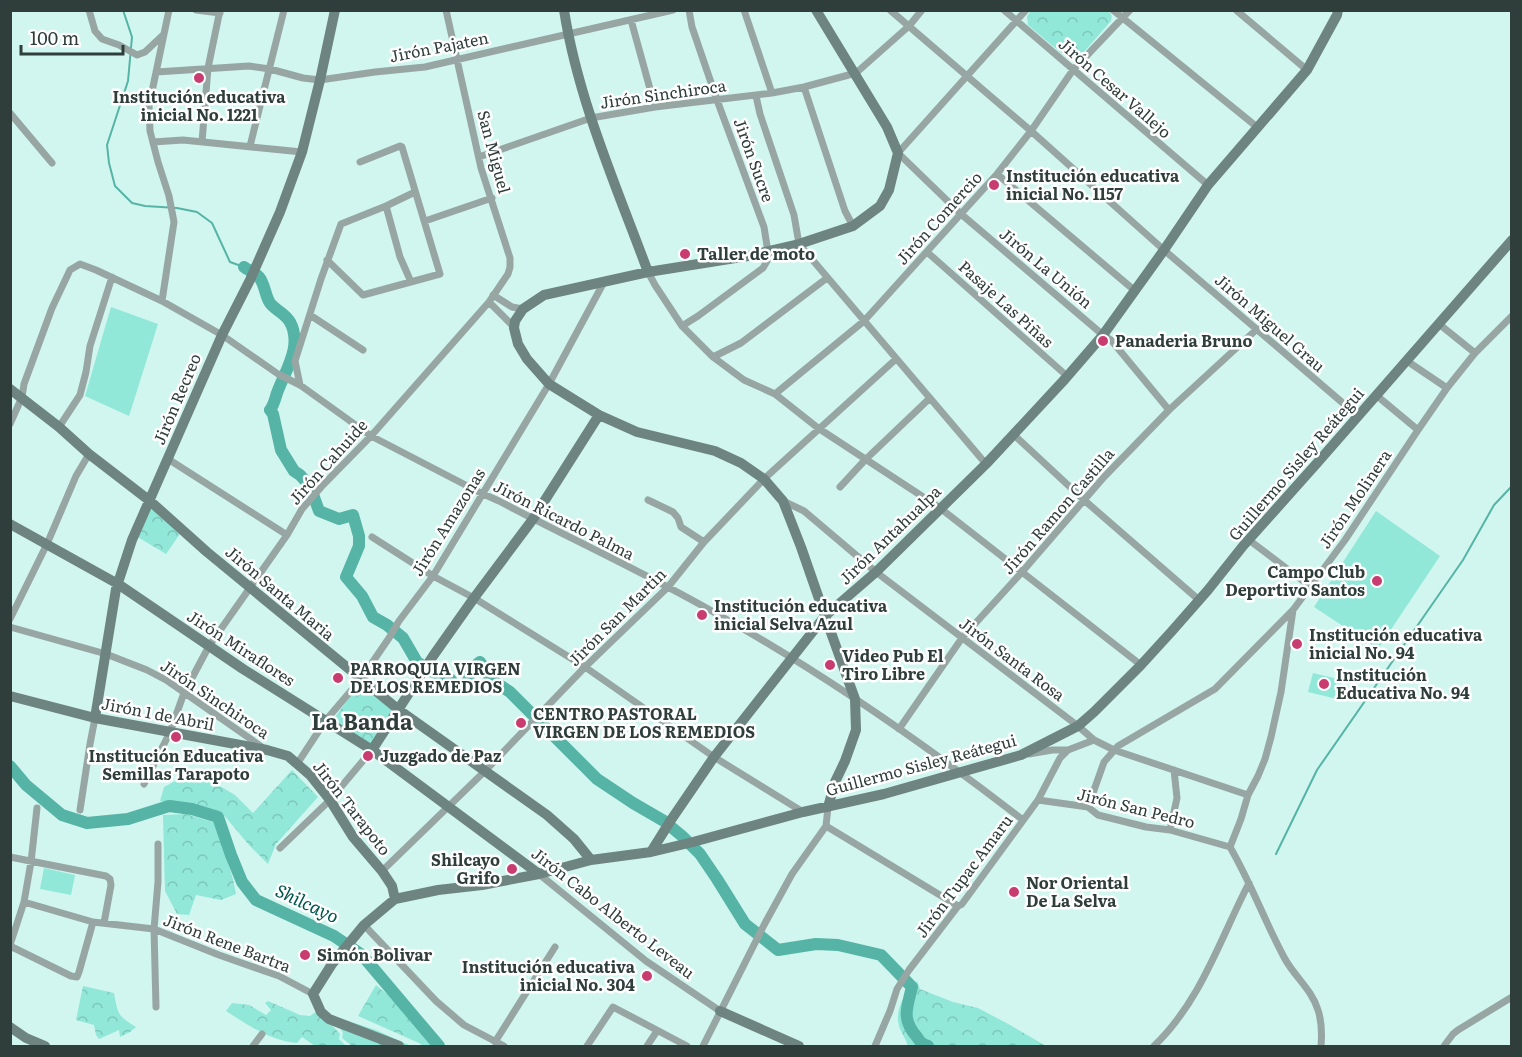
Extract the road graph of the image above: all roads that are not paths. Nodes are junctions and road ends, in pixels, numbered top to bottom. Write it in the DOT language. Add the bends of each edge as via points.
graph roads {
  1 [pos="89,10"];
  2 [pos="169,10"];
  3 [pos="196,10"];
  4 [pos="284,10"];
  5 [pos="335,10"];
  6 [pos="446,10"];
  7 [pos="564,10"];
  8 [pos="673,10"];
  9 [pos="689,10"];
  10 [pos="744,10"];
  11 [pos="816,10"];
  12 [pos="890,10"];
  13 [pos="922,10"];
  14 [pos="1004,10"];
  15 [pos="1026,10"];
  16 [pos="1113,10"];
  17 [pos="1130,10"];
  18 [pos="1236,10"];
  19 [pos="1338,10"];
  20 [pos="220,12"];
  21 [pos="1123,19"];
  22 [pos="632,20"];
  23 [pos="1017,21"];
  24 [pos="909,26"];
  25 [pos="165,33"];
  26 [pos="568,35"];
  27 [pos="458,59"];
  28 [pos="208,68"];
  29 [pos="270,69"];
  30 [pos="1073,70"];
  31 [pos="1307,70"];
  32 [pos="156,72"];
  33 [pos="855,73"];
  34 [pos="968,76"];
  35 [pos="320,80"];
  36 [pos="804,87"];
  37 [pos="772,93"];
  38 [pos="756,96"];
  39 [pos="717,100"];
  40 [pos="654,107"];
  41 [pos="10,112"];
  42 [pos="591,118"];
  43 [pos="1257,127"];
  44 [pos="1031,131"];
  45 [pos="153,142"];
  46 [pos="202,142"];
  47 [pos="250,146"];
  48 [pos="302,152"];
  49 [pos="898,153"];
  50 [pos="479,157"];
  51 [pos="360,162"];
  52 [pos="52,163"];
  53 [pos="997,174"];
  54 [pos="1208,185"];
  55 [pos="415,192"];
  56 [pos="492,198"];
  57 [pos="386,206"];
  58 [pos="961,214"];
  59 [pos="424,221"];
  60 [pos="853,226"];
  61 [pos="1512,240"];
  62 [pos="799,244"];
  63 [pos="1164,250"];
  64 [pos="768,252"];
  65 [pos="927,252"];
  66 [pos="327,260"];
  67 [pos="648,273"];
  68 [pos="111,277"];
  69 [pos="827,278"];
  70 [pos="411,282"];
  71 [pos="604,282"];
  72 [pos="1134,290"];
  73 [pos="491,298"];
  74 [pos="162,301"];
  75 [pos="523,309"];
  76 [pos="310,315"];
  77 [pos="1512,316"];
  78 [pos="864,321"];
  79 [pos="1440,324"];
  80 [pos="682,326"];
  81 [pos="514,328"];
  82 [pos="1257,329"];
  83 [pos="222,335"];
  84 [pos="1103,335"];
  85 [pos="363,350"];
  86 [pos="1475,353"];
  87 [pos="713,357"];
  88 [pos="896,359"];
  89 [pos="1407,361"];
  90 [pos="1067,376"];
  91 [pos="549,384"];
  92 [pos="300,385"];
  93 [pos="1447,388"];
  94 [pos="10,389"];
  95 [pos="775,394"];
  96 [pos="1376,395"];
  97 [pos="22,397"];
  98 [pos="930,398"];
  99 [pos="1169,410"];
  100 [pos="599,415"];
  101 [pos="1358,417"];
  102 [pos="10,424"];
  103 [pos="59,427"];
  104 [pos="818,428"];
  105 [pos="1418,430"];
  106 [pos="1013,434"];
  107 [pos="371,436"];
  108 [pos="89,454"];
  109 [pos="168,459"];
  110 [pos="865,460"];
  111 [pos="986,464"];
  112 [pos="764,479"];
  113 [pos="840,487"];
  114 [pos="481,494"];
  115 [pos="648,500"];
  116 [pos="1084,500"];
  117 [pos="150,501"];
  118 [pos="783,501"];
  119 [pos="940,508"];
  120 [pos="533,519"];
  121 [pos="10,524"];
  122 [pos="287,535"];
  123 [pos="372,537"];
  124 [pos="1249,540"];
  125 [pos="704,542"];
  126 [pos="47,544"];
  127 [pos="876,572"];
  128 [pos="1022,572"];
  129 [pos="433,576"];
  130 [pos="118,584"];
  131 [pos="250,587"];
  132 [pos="668,587"];
  133 [pos="1311,587"];
  134 [pos="474,598"];
  135 [pos="1199,600"];
  136 [pos="1293,610"];
  137 [pos="825,616"];
  138 [pos="10,619"];
  139 [pos="10,627"];
  140 [pos="962,638"];
  141 [pos="209,646"];
  142 [pos="106,654"];
  143 [pos="792,658"];
  144 [pos="1141,665"];
  145 [pos="585,667"];
  146 [pos="361,679"];
  147 [pos="184,693"];
  148 [pos="10,696"];
  149 [pos="855,699"];
  150 [pos="399,710"];
  151 [pos="95,718"];
  152 [pos="326,720"];
  153 [pos="1078,726"];
  154 [pos="899,729"];
  155 [pos="170,732"];
  156 [pos="1094,740"];
  157 [pos="267,750"];
  158 [pos="372,750"];
  159 [pos="1068,750"];
  160 [pos="1114,750"];
  161 [pos="1021,755"];
  162 [pos="714,757"];
  163 [pos="297,764"];
  164 [pos="1174,770"];
  165 [pos="484,772"];
  166 [pos="961,773"];
  167 [pos="144,784"];
  168 [pos="1248,795"];
  169 [pos="330,800"];
  170 [pos="1038,800"];
  171 [pos="448,807"];
  172 [pos="828,807"];
  173 [pos="1088,807"];
  174 [pos="37,808"];
  175 [pos="80,810"];
  176 [pos="803,812"];
  177 [pos="1023,820"];
  178 [pos="826,826"];
  179 [pos="1170,830"];
  180 [pos="158,844"];
  181 [pos="1230,847"];
  182 [pos="280,848"];
  183 [pos="651,852"];
  184 [pos="10,857"];
  185 [pos="591,860"];
  186 [pos="31,862"];
  187 [pos="382,871"];
  188 [pos="539,874"];
  189 [pos="1249,883"];
  190 [pos="395,899"];
  191 [pos="24,902"];
  192 [pos="958,906"];
  193 [pos="93,922"];
  194 [pos="104,923"];
  195 [pos="364,925"];
  196 [pos="154,929"];
  197 [pos="10,945"];
  198 [pos="555,947"];
  199 [pos="313,994"];
  200 [pos="1512,997"];
  201 [pos="156,1007"];
  202 [pos="720,1011"];
  203 [pos="10,1027"];
  204 [pos="657,1030"];
  205 [pos="262,1034"];
  206 [pos="495,1041"];
  207 [pos="45,1047"];
  208 [pos="253,1047"];
  209 [pos="399,1047"];
  210 [pos="504,1047"];
  211 [pos="587,1047"];
  212 [pos="647,1047"];
  213 [pos="687,1047"];
  214 [pos="703,1047"];
  215 [pos="799,1047"];
  216 [pos="875,1047"];
  217 [pos="1154,1047"];
  218 [pos="1321,1047"];
  219 [pos="1444,1047"];
  1 -- 25 [label="street" via="94,31 102,39 137,55"];
  2 -- 25 [label="street"];
  3 -- 20 [label="street"];
  4 -- 29 [label="street"];
  5 -- 35 [label="street, Jirón Recreo"];
  6 -- 27 [label="street, San Miguel"];
  7 -- 26 [label="street"];
  8 -- 22 [label="street, Jirón Pajaten"];
  9 -- 39 [label="street, Jirón Sucre"];
  10 -- 37 [label="street"];
  11 -- 33 [label="street"];
  12 -- 24 [label="street, Jirón Miguel Grau"];
  13 -- 24 [label="street"];
  14 -- 23 [label="street, Jirón Cesar Vallejo"];
  15 -- 23 [label="street"];
  16 -- 21 [label="street"];
  17 -- 21 [label="street, Jirón Comercio"];
  18 -- 31 [label="street"];
  19 -- 31 [label="street, Jirón Antahualpa"];
  20 -- 28 [label="street"];
  21 -- 30 [label="street, Jirón Comercio"];
  21 -- 43 [label="street"];
  22 -- 26 [label="street, Jirón Pajaten"];
  22 -- 40 [label="street"];
  23 -- 30 [label="street, Jirón Cesar Vallejo"];
  23 -- 34 [label="street"];
  24 -- 33 [label="street"];
  24 -- 34 [label="street, Jirón Miguel Grau"];
  25 -- 32 [label="street"];
  26 -- 27 [label="street, Jirón Pajaten"];
  26 -- 42 [label="street"];
  27 -- 35 [label="street, Jirón Pajaten"];
  27 -- 50 [label="street, San Miguel"];
  28 -- 29 [label="street, Jirón Pajaten"];
  28 -- 32 [label="street, Jirón Pajaten"];
  28 -- 46 [label="street"];
  29 -- 35 [label="street, Jirón Pajaten"];
  29 -- 47 [label="street"];
  30 -- 44 [label="street, Jirón Comercio"];
  30 -- 54 [label="street, Jirón Cesar Vallejo"];
  31 -- 43 [label="street, Jirón Antahualpa"];
  32 -- 45 [label="street" via="149,106"];
  33 -- 36 [label="street, Jirón Sinchiroca"];
  33 -- 49 [label="street"];
  34 -- 44 [label="street, Jirón Miguel Grau"];
  34 -- 49 [label="street"];
  35 -- 48 [label="street, Jirón Recreo"];
  36 -- 37 [label="street, Jirón Sinchiroca"];
  36 -- 60 [label="street"];
  37 -- 38 [label="street, Jirón Sinchiroca"];
  38 -- 39 [label="street, Jirón Sinchiroca"];
  38 -- 62 [label="street" via="794,215"];
  39 -- 40 [label="street, Jirón Sinchiroca"];
  39 -- 64 [label="street, Jirón Sucre" via="764,227"];
  40 -- 42 [label="street, Jirón Sinchiroca"];
  41 -- 52 [label="street"];
  42 -- 50 [label="street, Jirón Sinchiroca"];
  42 -- 67 [label="street"];
  43 -- 54 [label="street, Jirón Antahualpa"];
  44 -- 53 [label="street, Jirón Comercio"];
  44 -- 63 [label="street, Jirón Miguel Grau"];
  45 -- 46 [label="street"];
  45 -- 74 [label="street" via="174,222"];
  46 -- 47 [label="street"];
  47 -- 48 [label="street"];
  48 -- 83 [label="street, Jirón Recreo" via="280,212"];
  49 -- 58 [label="street, Jirón La Unión"];
  49 -- 60 [label="street" via="889,190 880,206"];
  50 -- 56 [label="street, San Miguel"];
  51 -- 55 [label="street" via="400,146"];
  53 -- 58 [label="street, Jirón Comercio"];
  53 -- 72 [label="street"];
  54 -- 63 [label="street, Jirón Antahualpa"];
  55 -- 57 [label="street"];
  55 -- 59 [label="street"];
  56 -- 59 [label="street"];
  56 -- 73 [label="street, San Miguel" via="510,264 508,274"];
  57 -- 66 [label="street" via="340,224"];
  57 -- 70 [label="street"];
  58 -- 65 [label="street, Jirón Comercio"];
  58 -- 84 [label="street, Jirón La Unión"];
  59 -- 70 [label="street" via="440,274"];
  60 -- 62 [label="street"];
  61 -- 79 [label="street, Guillermo Sisley Reátegui"];
  62 -- 64 [label="street"];
  62 -- 69 [label="street"];
  63 -- 72 [label="street, Jirón Antahualpa"];
  63 -- 82 [label="street, Jirón Miguel Grau"];
  64 -- 67 [label="street"];
  64 -- 80 [label="street" via="763,268"];
  65 -- 78 [label="street, Jirón Comercio"];
  65 -- 90 [label="street, Pasaje Las Piñas"];
  66 -- 70 [label="street" via="363,295"];
  66 -- 76 [label="street"];
  67 -- 71 [label="street"];
  67 -- 80 [label="street"];
  68 -- 74 [label="street, Jirón Ricardo Palma"];
  68 -- 97 [label="street, Jirón Ricardo Palma" via="80,264 70,271 53,305"];
  68 -- 103 [label="street" via="80,395"];
  69 -- 78 [label="street"];
  69 -- 87 [label="street" via="741,343"];
  71 -- 75 [label="street" via="544,295"];
  71 -- 91 [label="street, Jirón Amazonas"];
  72 -- 84 [label="street, Jirón Antahualpa"];
  73 -- 75 [label="street"];
  73 -- 81 [label="street"];
  73 -- 107 [label="street, Jirón Cahuide"];
  74 -- 83 [label="street, Jirón Ricardo Palma"];
  75 -- 81 [label="street"];
  76 -- 85 [label="street"];
  76 -- 92 [label="street" via="295,362"];
  77 -- 86 [label="street, Jirón Molinera"];
  78 -- 88 [label="street"];
  78 -- 95 [label="street, Jirón Comercio"];
  79 -- 86 [label="street"];
  79 -- 89 [label="street, Guillermo Sisley Reátegui"];
  80 -- 87 [label="street"];
  81 -- 91 [label="street" via="527,359"];
  82 -- 99 [label="street, Jirón Ramon Castilla"];
  82 -- 101 [label="street, Jirón Miguel Grau"];
  83 -- 92 [label="street, Jirón Ricardo Palma"];
  83 -- 109 [label="street, Jirón Recreo"];
  84 -- 90 [label="street, Jirón Antahualpa"];
  84 -- 99 [label="street, Jirón La Unión" via="1117,346"];
  86 -- 93 [label="street, Jirón Molinera"];
  87 -- 95 [label="street" via="744,380"];
  88 -- 98 [label="street"];
  88 -- 104 [label="street, Jirón San Martin"];
  89 -- 93 [label="street"];
  89 -- 96 [label="street, Guillermo Sisley Reátegui"];
  90 -- 106 [label="street, Jirón Antahualpa"];
  91 -- 100 [label="street"];
  91 -- 114 [label="street, Jirón Amazonas"];
  92 -- 107 [label="street, Jirón Ricardo Palma"];
  93 -- 105 [label="street, Jirón Molinera"];
  94 -- 97 [label="street, Jirón Santa Maria"];
  95 -- 104 [label="street"];
  96 -- 101 [label="street, Guillermo Sisley Reátegui"];
  96 -- 105 [label="street"];
  97 -- 102 [label="street"];
  97 -- 103 [label="street, Jirón Santa Maria"];
  98 -- 110 [label="street"];
  98 -- 111 [label="street"];
  99 -- 116 [label="street, Jirón Ramon Castilla"];
  100 -- 112 [label="street" via="637,432 715,451"];
  100 -- 120 [label="street"];
  101 -- 124 [label="street, Guillermo Sisley Reátegui"];
  103 -- 108 [label="street, Jirón Santa Maria"];
  104 -- 110 [label="street"];
  104 -- 112 [label="street, Jirón San Martin"];
  105 -- 133 [label="street, Jirón Molinera"];
  106 -- 111 [label="street, Jirón Antahualpa"];
  106 -- 116 [label="street"];
  107 -- 114 [label="street, Jirón Ricardo Palma"];
  107 -- 122 [label="street, Jirón Cahuide" via="302,509"];
  108 -- 117 [label="street, Jirón Santa Maria"];
  108 -- 126 [label="street"];
  109 -- 117 [label="street, Jirón Recreo"];
  109 -- 122 [label="street"];
  110 -- 113 [label="street"];
  110 -- 119 [label="street"];
  111 -- 119 [label="street, Jirón Antahualpa"];
  112 -- 118 [label="street"];
  112 -- 125 [label="street, Jirón San Martin"];
  114 -- 120 [label="street, Jirón Ricardo Palma"];
  114 -- 129 [label="street, Jirón Amazonas"];
  115 -- 125 [label="street" via="673,512 681,527"];
  116 -- 128 [label="street, Jirón Ramon Castilla"];
  116 -- 135 [label="street"];
  117 -- 130 [label="street, Jirón Recreo"];
  117 -- 131 [label="street, Jirón Santa Maria"];
  118 -- 127 [label="street, Jirón Santa Rosa" via="804,511"];
  118 -- 137 [label="street"];
  119 -- 127 [label="street, Jirón Antahualpa"];
  119 -- 128 [label="street"];
  120 -- 132 [label="street, Jirón Ricardo Palma"];
  120 -- 134 [label="street"];
  121 -- 126 [label="street, Jirón Miraflores"];
  122 -- 131 [label="street, Jirón Cahuide"];
  123 -- 129 [label="street"];
  124 -- 133 [label="street"];
  124 -- 135 [label="street, Guillermo Sisley Reátegui"];
  125 -- 132 [label="street, Jirón San Martin"];
  126 -- 130 [label="street, Jirón Miraflores"];
  126 -- 138 [label="street"];
  127 -- 137 [label="street, Jirón Antahualpa"];
  127 -- 140 [label="street, Jirón Santa Rosa"];
  128 -- 140 [label="street, Jirón Ramon Castilla"];
  128 -- 144 [label="street"];
  129 -- 134 [label="street"];
  129 -- 146 [label="street, Jirón Amazonas"];
  130 -- 141 [label="street, Jirón Miraflores"];
  130 -- 142 [label="street, Jirón Recreo"];
  131 -- 141 [label="street, Jirón Cahuide"];
  131 -- 146 [label="street, Jirón Santa Maria"];
  132 -- 143 [label="street, Jirón Ricardo Palma"];
  132 -- 145 [label="street, Jirón San Martin"];
  133 -- 136 [label="street, Jirón Molinera"];
  134 -- 145 [label="street"];
  134 -- 150 [label="street"];
  135 -- 144 [label="street, Guillermo Sisley Reátegui"];
  136 -- 160 [label="street, Jirón Molinera" via="1215,689"];
  136 -- 168 [label="street" via="1271,737"];
  137 -- 143 [label="street, Jirón Antahualpa"];
  137 -- 149 [label="street"];
  139 -- 142 [label="street, Jirón Sinchiroca"];
  140 -- 153 [label="street, Jirón Santa Rosa"];
  140 -- 154 [label="street, Jirón Ramon Castilla"];
  141 -- 147 [label="street, Jirón Cahuide"];
  141 -- 152 [label="street, Jirón Miraflores"];
  142 -- 147 [label="street, Jirón Sinchiroca" via="147,670"];
  142 -- 151 [label="street, Jirón Recreo"];
  143 -- 149 [label="street, Jirón Ricardo Palma"];
  143 -- 162 [label="street, Jirón Antahualpa"];
  144 -- 153 [label="street, Guillermo Sisley Reátegui"];
  145 -- 162 [label="street"];
  145 -- 165 [label="street, Jirón San Martin"];
  146 -- 150 [label="street, Jirón Santa Maria"];
  146 -- 152 [label="street, Jirón Amazonas"];
  147 -- 155 [label="street, Jirón Cahuide"];
  147 -- 157 [label="street, Jirón Sinchiroca"];
  148 -- 151 [label="street, Jirón 1 de Abril"];
  149 -- 154 [label="street, Jirón Ricardo Palma"];
  149 -- 172 [label="street" via="856,730"];
  150 -- 158 [label="street"];
  150 -- 165 [label="street, Jirón Santa Maria"];
  151 -- 155 [label="street, Jirón 1 de Abril"];
  151 -- 175 [label="street, Jirón Recreo"];
  152 -- 158 [label="street, Jirón Miraflores"];
  152 -- 163 [label="street, Jirón Amazonas"];
  153 -- 156 [label="street, Jirón Santa Rosa"];
  153 -- 161 [label="street, Guillermo Sisley Reátegui"];
  154 -- 166 [label="street, Jirón Ricardo Palma"];
  155 -- 157 [label="street, Jirón 1 de Abril"];
  155 -- 167 [label="street, Jirón Cahuide"];
  156 -- 159 [label="street"];
  156 -- 160 [label="street, Jirón Santa Rosa"];
  157 -- 163 [label="street, Jirón 1 de Abril" via="288,756"];
  158 -- 169 [label="street"];
  158 -- 171 [label="street, Jirón Miraflores"];
  159 -- 161 [label="street"];
  159 -- 170 [label="street, Jirón Tupac Amaru"];
  160 -- 164 [label="street, Jirón Santa Rosa"];
  160 -- 173 [label="street, Jirón Molinera" via="1104,762"];
  161 -- 166 [label="street, Guillermo Sisley Reátegui"];
  162 -- 176 [label="street"];
  162 -- 183 [label="street, Jirón Antahualpa"];
  163 -- 169 [label="street, Jirón Tarapoto"];
  164 -- 168 [label="street, Jirón Santa Rosa"];
  164 -- 179 [label="street" via="1177,798"];
  165 -- 171 [label="street, Jirón San Martin"];
  165 -- 185 [label="street, Jirón Santa Maria" via="546,815"];
  166 -- 172 [label="street, Guillermo Sisley Reátegui"];
  166 -- 177 [label="street, Jirón Ricardo Palma"];
  168 -- 181 [label="street"];
  169 -- 182 [label="street"];
  169 -- 187 [label="street, Jirón Tarapoto" via="353,837"];
  170 -- 173 [label="street, Jirón San Pedro"];
  170 -- 177 [label="street, Jirón Tupac Amaru"];
  171 -- 187 [label="street, Jirón San Martin"];
  171 -- 188 [label="street, Jirón Cabo Alberto Leveau"];
  172 -- 176 [label="street, Guillermo Sisley Reátegui"];
  172 -- 178 [label="street"];
  173 -- 179 [label="street, Jirón San Pedro" via="1098,815"];
  174 -- 186 [label="street"];
  176 -- 183 [label="street, Guillermo Sisley Reátegui"];
  177 -- 192 [label="street, Jirón Tupac Amaru"];
  178 -- 192 [label="street"];
  178 -- 202 [label="street" via="792,874"];
  179 -- 181 [label="street, Jirón San Pedro"];
  180 -- 196 [label="street"];
  181 -- 189 [label="street"];
  183 -- 185 [label="street, Guillermo Sisley Reátegui"];
  184 -- 186 [label="street"];
  185 -- 188 [label="street, Guillermo Sisley Reátegui"];
  186 -- 191 [label="street"];
  186 -- 194 [label="street" via="110,879"];
  187 -- 190 [label="street, Jirón Tarapoto"];
  188 -- 190 [label="street, Guillermo Sisley Reátegui"];
  188 -- 202 [label="street, Jirón Cabo Alberto Leveau" via="646,962"];
  189 -- 217 [label="street" via="1205,977"];
  189 -- 218 [label="street" via="1287,962 1318,1008"];
  190 -- 195 [label="street, Guillermo Sisley Reátegui"];
  191 -- 193 [label="street, Jirón Rene Bartra"];
  191 -- 197 [label="street"];
  192 -- 216 [label="street, Jirón Tupac Amaru" via="897,989"];
  193 -- 194 [label="street, Jirón Rene Bartra"];
  193 -- 197 [label="street" via="76,976"];
  194 -- 196 [label="street, Jirón Rene Bartra"];
  195 -- 199 [label="street, Guillermo Sisley Reátegui"];
  195 -- 206 [label="street" via="436,1001 464,1025"];
  196 -- 199 [label="street, Jirón Rene Bartra" via="279,976"];
  196 -- 201 [label="street"];
  198 -- 206 [label="street"];
  199 -- 209 [label="street" via="329,1019"];
  200 -- 219 [label="street" via="1458,1030"];
  202 -- 214 [label="street"];
  202 -- 215 [label="street, Jirón Cabo Alberto Leveau"];
  203 -- 207 [label="street"];
  204 -- 211 [label="street" via="613,1007"];
  204 -- 212 [label="street"];
  204 -- 213 [label="street"];
  205 -- 208 [label="street"];
  206 -- 210 [label="street"];
}
